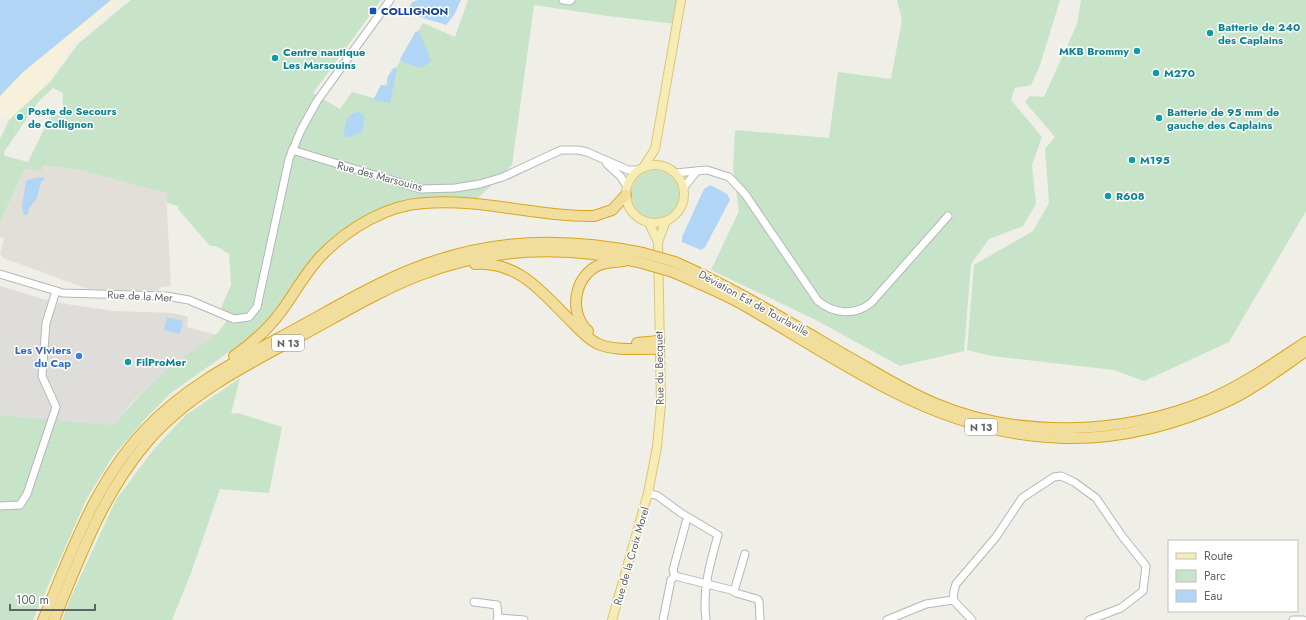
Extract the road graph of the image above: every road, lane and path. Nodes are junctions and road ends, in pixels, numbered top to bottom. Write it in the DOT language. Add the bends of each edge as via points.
graph roads {
  1 [pos="390,0"];
  2 [pos="563,0"];
  3 [pos="571,0"];
  4 [pos="680,0"];
  5 [pos="655,149"];
  6 [pos="292,150"];
  7 [pos="604,161"];
  8 [pos="662,166"];
  9 [pos="641,169"];
  10 [pos="697,171"];
  11 [pos="676,173"];
  12 [pos="684,186"];
  13 [pos="627,191"];
  14 [pos="948,216"];
  15 [pos="666,221"];
  16 [pos="649,223"];
  17 [pos="658,242"];
  18 [pos="643,258"];
  19 [pos="632,260"];
  20 [pos="449,265"];
  21 [pos="674,267"];
  22 [pos="0,274"];
  23 [pos="56,291"];
  24 [pos="1306,342"];
  25 [pos="659,345"];
  26 [pos="1306,351"];
  27 [pos="188,391"];
  28 [pos="648,493"];
  29 [pos="0,506"];
  30 [pos="686,522"];
  31 [pos="745,554"];
  32 [pos="675,576"];
  33 [pos="706,583"];
  34 [pos="734,591"];
  35 [pos="953,600"];
  36 [pos="474,602"];
  37 [pos="497,619"];
  38 [pos="43,620"];
  39 [pos="54,620"];
  40 [pos="524,620"];
  41 [pos="612,620"];
  42 [pos="664,620"];
  43 [pos="706,620"];
  44 [pos="760,620"];
  45 [pos="887,620"];
  46 [pos="972,620"];
  47 [pos="1089,620"];
  48 [pos="1293,620"];
  49 [pos="1302,620"];
  1 -- 6 [label="street" via="317,101"];
  2 -- 3 [label="street"];
  4 -- 5 [label="main road"];
  5 -- 8 [label="main road"];
  5 -- 9 [label="main road"];
  6 -- 7 [label="street, Rue des Marsouins" via="421,189 480,184 504,177 561,150 587,152"];
  6 -- 23 [label="street, Rue de la Mer" via="257,307 249,318 234,319 189,300 166,296 82,295"];
  7 -- 9 [label="street, Rue des Marsouins" via="628,170"];
  7 -- 13 [label="street, Rue des Marsouins" via="620,176"];
  8 -- 9 [label="main road" via="653,165"];
  8 -- 11 [label="main road"];
  9 -- 13 [label="main road" via="631,178"];
  10 -- 11 [label="street"];
  10 -- 12 [label="street"];
  10 -- 14 [label="street" via="718,172 739,186 818,301 836,311 855,311 871,303"];
  11 -- 12 [label="main road"];
  12 -- 15 [label="main road" via="684,201 681,208"];
  13 -- 16 [label="main road" via="627,203 635,216"];
  13 -- 27 [label="highway" via="612,210 594,216 464,203 424,202 376,217 333,244 310,268 280,313 259,336"];
  15 -- 16 [label="main road"];
  15 -- 17 [label="main road, Rue du Becquet"];
  16 -- 17 [label="main road, Rue du Becquet"];
  17 -- 25 [label="main road, Rue du Becquet"];
  18 -- 19 [label="highway, Déviation Est de Tourlaville / N 13"];
  18 -- 21 [label="highway, Déviation Est de Tourlaville / N 13, bridge"];
  18 -- 27 [label="highway, Déviation Est de Tourlaville / N 13" via="612,246 560,242 510,243 443,258 382,283 254,351"];
  19 -- 20 [label="highway, Déviation Est de Tourlaville / N 13" via="583,252 542,250 517,251"];
  19 -- 25 [label="highway" via="598,266 585,276 576,294 578,316 585,328 604,341"];
  20 -- 25 [label="highway" via="486,263 509,268 532,283 594,342 610,347"];
  20 -- 39 [label="highway, Déviation Est de Tourlaville / N 13" via="393,287 253,361 224,378 173,416 149,440 116,483 88,539"];
  21 -- 24 [label="highway, Déviation Est de Tourlaville / N 13" via="744,295 892,382 933,402 960,413 1020,425 1060,428 1109,426 1179,411 1235,387"];
  21 -- 26 [label="highway, Déviation Est de Tourlaville / N 13" via="925,407 985,428 1016,435 1063,439 1164,425 1231,399"];
  22 -- 23 [label="street, Rue de la Mer"];
  23 -- 29 [label="street" via="46,323 42,376 56,407 27,494 20,505"];
  25 -- 28 [label="main road, Rue du Becquet" via="661,404 657,447"];
  27 -- 38 [label="highway, Déviation Est de Tourlaville / N 13" via="143,432 120,460 95,500"];
  28 -- 33 [label="street" via="658,496 718,535"];
  28 -- 41 [label="main road, Rue de la Croix Morel"];
  30 -- 32 [label="street" via="674,565"];
  31 -- 34 [label="street"];
  32 -- 33 [label="street"];
  32 -- 42 [label="street" via="671,580"];
  33 -- 34 [label="street"];
  33 -- 43 [label="street"];
  34 -- 44 [label="street" via="759,601"];
  35 -- 45 [label="street" via="926,604"];
  35 -- 46 [label="street"];
  35 -- 47 [label="street" via="956,584 996,537 1022,498 1054,477 1061,476 1096,498 1146,566 1143,591 1121,608"];
  36 -- 37 [label="street" via="497,605"];
  37 -- 40 [label="street"];
  48 -- 49 [label="street"];
}
